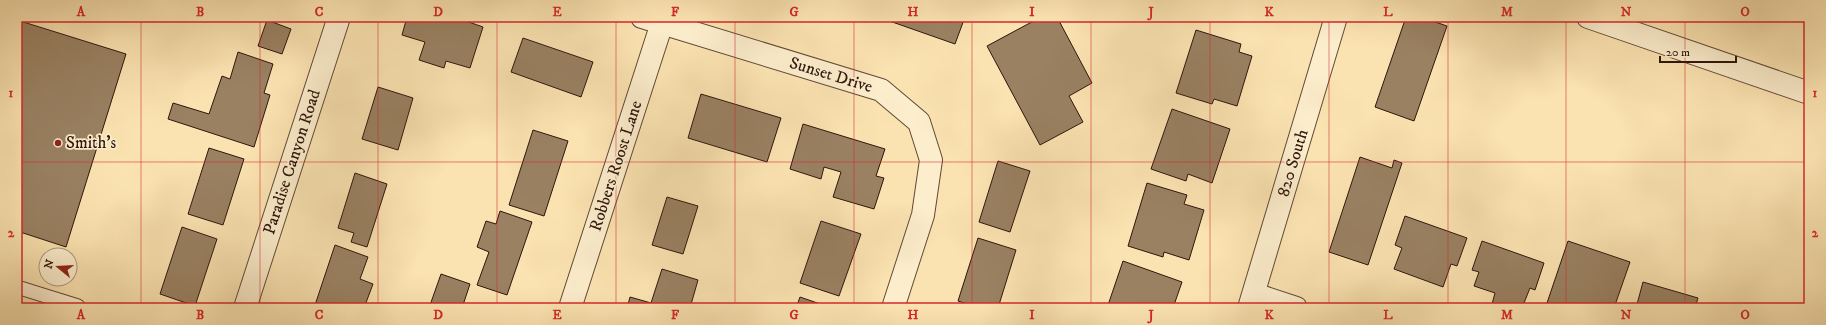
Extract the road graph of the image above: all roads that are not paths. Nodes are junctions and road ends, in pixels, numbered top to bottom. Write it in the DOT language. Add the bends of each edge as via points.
graph roads {
  1 [pos="339,17"];
  2 [pos="1336,17"];
  3 [pos="1588,17"];
  4 [pos="652,20"];
  5 [pos="1809,93"];
  6 [pos="17,287"];
  7 [pos="1251,301"];
  8 [pos="78,306"];
  9 [pos="245,308"];
  10 [pos="570,308"];
  11 [pos="893,308"];
  12 [pos="1296,308"];
  1 -- 9 [label="street, Paradise Canyon Road"];
  2 -- 7 [label="street, 820 South"];
  3 -- 5 [label="street"];
  4 -- 10 [label="street, Robbers Roost Lane"];
  4 -- 11 [label="street, Sunset Drive" via="881,90 919,122 931,160 923,215"];
  6 -- 8 [label="lane"];
  7 -- 12 [label="street"];
}
